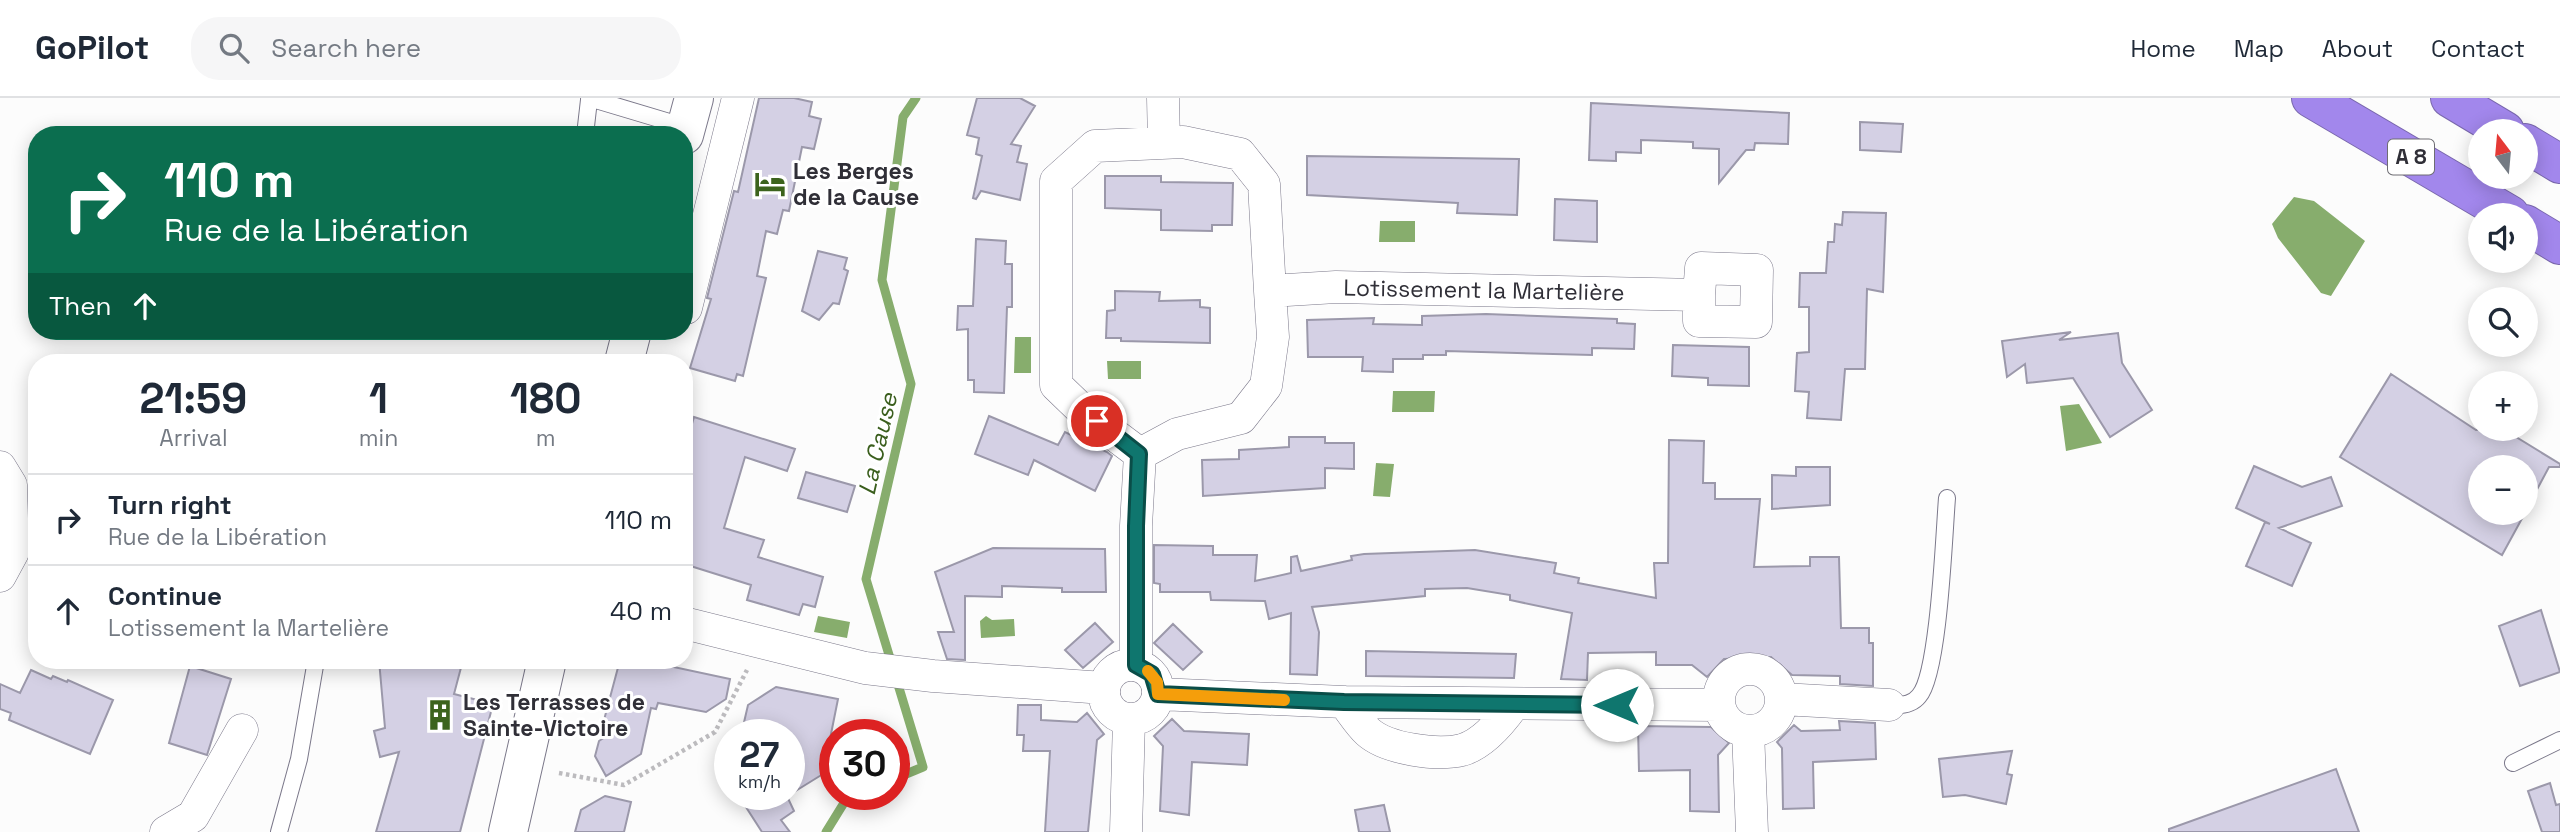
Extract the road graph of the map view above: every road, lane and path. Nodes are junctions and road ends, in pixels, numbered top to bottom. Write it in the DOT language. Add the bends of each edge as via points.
graph roads {
  1 [pos="738,98"];
  2 [pos="1163,98"];
  3 [pos="2311,98"];
  4 [pos="2450,98"];
  5 [pos="589,99"];
  6 [pos="2485,119"];
  7 [pos="688,120"];
  8 [pos="586,126"];
  9 [pos="1164,143"];
  10 [pos="2538,151"];
  11 [pos="2560,164"];
  12 [pos="2490,203"];
  13 [pos="694,228"];
  14 [pos="2538,231"];
  15 [pos="2560,244"];
  16 [pos="1270,291"];
  17 [pos="1699,295"];
  18 [pos="1139,454"];
  19 [pos="0,467"];
  20 [pos="1947,498"];
  21 [pos="17,555"];
  22 [pos="693,625"];
  23 [pos="751,663"];
  24 [pos="1136,665"];
  25 [pos="314,669"];
  26 [pos="545,669"];
  27 [pos="1104,688"];
  28 [pos="1158,694"];
  29 [pos="1782,699"];
  30 [pos="1344,702"];
  31 [pos="1514,704"];
  32 [pos="1720,705"];
  33 [pos="1889,705"];
  34 [pos="1129,719"];
  35 [pos="242,730"];
  36 [pos="1748,731"];
  37 [pos="2560,740"];
  38 [pos="2513,763"];
  39 [pos="559,773"];
  40 [pos="166,832"];
  41 [pos="279,832"];
  42 [pos="508,832"];
  43 [pos="1126,832"];
  44 [pos="1752,832"];
  1 -- 13 [label="street"];
  2 -- 9 [label="street"];
  3 -- 12 [label="highway, A 8"];
  4 -- 6 [label="highway"];
  5 -- 7 [label="lane"];
  5 -- 8 [label="lane"];
  9 -- 16 [label="street" via="1183,142 1240,154 1264,184"];
  9 -- 18 [label="street" via="1095,146 1056,181 1056,385"];
  10 -- 11 [label="highway"];
  14 -- 15 [label="highway"];
  16 -- 17 [label="street, Lotissement la Martelière" via="1336,287"];
  16 -- 18 [label="street" via="1273,337 1266,386 1241,418 1177,434"];
  18 -- 24 [label="street"];
  19 -- 21 [label="street" via="11,485"];
  20 -- 33 [label="lane" via="1932,666 1920,696 1903,706"];
  22 -- 27 [label="street" via="865,668"];
  23 -- 39 [label="path" via="715,732 624,785"];
  24 -- 27 [label="street" via="1119,667"];
  24 -- 28 [label="street" via="1152,674"];
  25 -- 41 [label="lane" via="299,759"];
  26 -- 42 [label="street"];
  27 -- 34 [label="street" via="1113,712"];
  28 -- 30 [label="street"];
  28 -- 34 [label="street" via="1147,714"];
  29 -- 32 [label="street" via="1768,673 1747,668 1723,685"];
  29 -- 33 [label="street"];
  29 -- 36 [label="street" via="1768,726"];
  30 -- 31 [label="street"];
  30 -- 31 [label="street" via="1367,732 1388,745 1419,750 1462,750 1501,722"];
  31 -- 32 [label="street"];
  32 -- 36 [label="street" via="1729,723"];
  34 -- 43 [label="street"];
  35 -- 40 [label="street" via="193,816"];
  36 -- 44 [label="street"];
  37 -- 38 [label="lane"];
}
